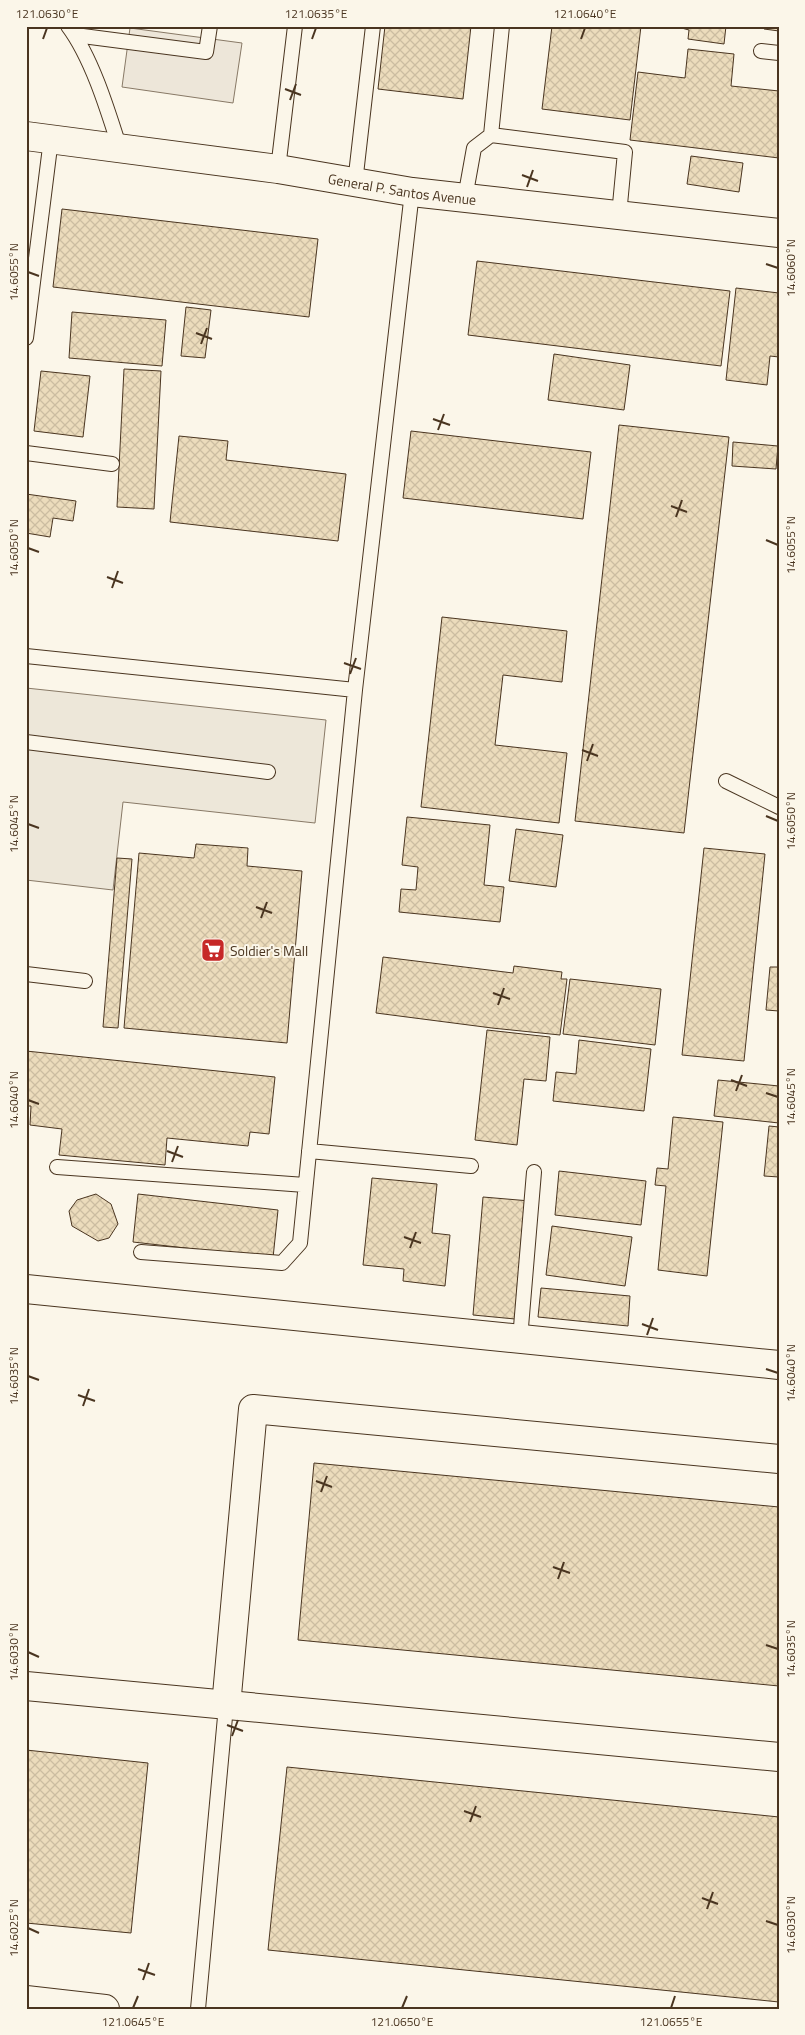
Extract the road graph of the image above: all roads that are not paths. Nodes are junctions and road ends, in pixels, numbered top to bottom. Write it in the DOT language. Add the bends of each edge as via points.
graph roads {
  1 [pos="210,26"];
  2 [pos="295,26"];
  3 [pos="373,26"];
  4 [pos="502,26"];
  5 [pos="72,31"];
  6 [pos="761,51"];
  7 [pos="779,53"];
  8 [pos="491,135"];
  9 [pos="38,137"];
  10 [pos="120,149"];
  11 [pos="278,170"];
  12 [pos="355,183"];
  13 [pos="412,192"];
  14 [pos="465,198"];
  15 [pos="620,215"];
  16 [pos="779,233"];
  17 [pos="26,338"];
  18 [pos="26,453"];
  19 [pos="112,464"];
  20 [pos="26,656"];
  21 [pos="355,690"];
  22 [pos="26,742"];
  23 [pos="268,772"];
  24 [pos="726,780"];
  25 [pos="779,807"];
  26 [pos="26,974"];
  27 [pos="85,981"];
  28 [pos="310,1151"];
  29 [pos="471,1166"];
  30 [pos="57,1167"];
  31 [pos="534,1172"];
  32 [pos="305,1185"];
  33 [pos="141,1252"];
  34 [pos="26,1289"];
  35 [pos="520,1339"];
  36 [pos="779,1365"];
  37 [pos="779,1459"];
  38 [pos="26,1686"];
  39 [pos="226,1706"];
  40 [pos="779,1757"];
  41 [pos="26,2000"];
  42 [pos="105,2009"];
  43 [pos="198,2009"];
  1 -- 5 [label="lane" via="206,52"];
  2 -- 11 [label="lane"];
  3 -- 12 [label="lane"];
  4 -- 8 [label="lane"];
  5 -- 10 [label="lane" via="101,91"];
  6 -- 7 [label="lane"];
  8 -- 14 [label="lane" via="474,148"];
  8 -- 15 [label="lane" via="625,152"];
  9 -- 10 [label="street, General P. Santos Avenue"];
  9 -- 17 [label="lane"];
  10 -- 11 [label="street, General P. Santos Avenue"];
  11 -- 12 [label="street, General P. Santos Avenue"];
  12 -- 13 [label="street, General P. Santos Avenue"];
  13 -- 14 [label="street, General P. Santos Avenue"];
  13 -- 21 [label="lane"];
  14 -- 15 [label="street, General P. Santos Avenue"];
  15 -- 16 [label="street, General P. Santos Avenue"];
  18 -- 19 [label="lane"];
  20 -- 21 [label="lane"];
  21 -- 28 [label="lane"];
  22 -- 23 [label="lane"];
  24 -- 25 [label="lane"];
  26 -- 27 [label="lane"];
  28 -- 29 [label="lane"];
  28 -- 32 [label="lane"];
  30 -- 32 [label="lane"];
  31 -- 35 [label="lane"];
  32 -- 33 [label="lane" via="300,1243 282,1263"];
  34 -- 35 [label="street"];
  35 -- 36 [label="street"];
  37 -- 39 [label="street" via="253,1408"];
  38 -- 39 [label="street"];
  39 -- 40 [label="street"];
  39 -- 43 [label="lane"];
  41 -- 42 [label="street"];
}
